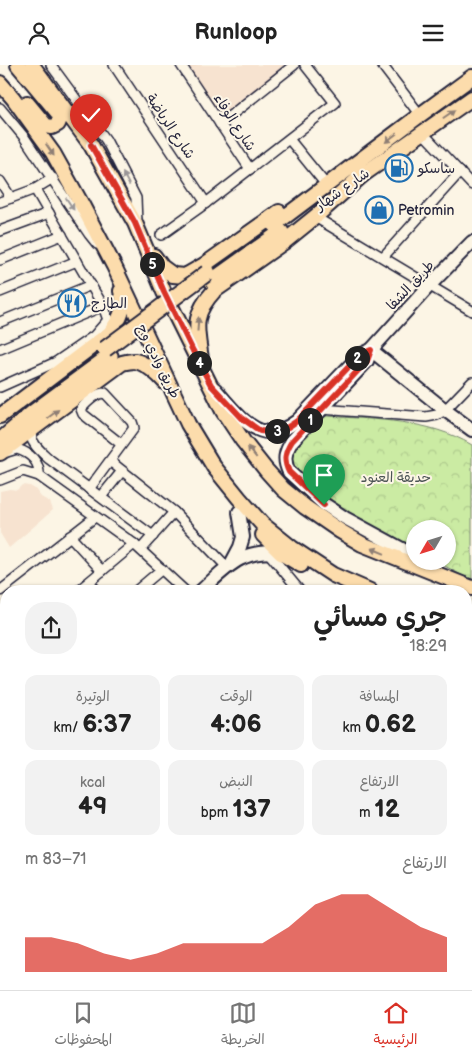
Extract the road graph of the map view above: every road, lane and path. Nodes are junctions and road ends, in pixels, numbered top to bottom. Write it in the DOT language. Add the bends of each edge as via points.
graph roads {
  1 [pos="18,65"];
  2 [pos="32,65"];
  3 [pos="51,65"];
  4 [pos="114,65"];
  5 [pos="181,65"];
  6 [pos="294,65"];
  7 [pos="305,65"];
  8 [pos="382,65"];
  9 [pos="0,73"];
  10 [pos="472,77"];
  11 [pos="0,83"];
  12 [pos="472,98"];
  13 [pos="0,108"];
  14 [pos="420,115"];
  15 [pos="220,124"];
  16 [pos="422,132"];
  17 [pos="289,139"];
  18 [pos="250,169"];
  19 [pos="366,171"];
  20 [pos="460,173"];
  21 [pos="53,178"];
  22 [pos="0,181"];
  23 [pos="472,185"];
  24 [pos="327,186"];
  25 [pos="35,189"];
  26 [pos="11,198"];
  27 [pos="0,202"];
  28 [pos="206,203"];
  29 [pos="49,213"];
  30 [pos="315,217"];
  31 [pos="278,229"];
  32 [pos="139,230"];
  33 [pos="0,231"];
  34 [pos="62,235"];
  35 [pos="161,235"];
  36 [pos="472,242"];
  37 [pos="383,257"];
  38 [pos="0,260"];
  39 [pos="77,261"];
  40 [pos="114,266"];
  41 [pos="91,285"];
  42 [pos="429,286"];
  43 [pos="0,292"];
  44 [pos="103,305"];
  45 [pos="472,311"];
  46 [pos="0,322"];
  47 [pos="0,349"];
  48 [pos="371,350"];
  49 [pos="107,352"];
  50 [pos="203,372"];
  51 [pos="472,382"];
  52 [pos="211,385"];
  53 [pos="0,387"];
  54 [pos="176,396"];
  55 [pos="321,409"];
  56 [pos="445,410"];
  57 [pos="0,416"];
  58 [pos="188,424"];
  59 [pos="36,427"];
  60 [pos="0,428"];
  61 [pos="472,430"];
  62 [pos="0,441"];
  63 [pos="121,445"];
  64 [pos="0,454"];
  65 [pos="49,459"];
  66 [pos="110,461"];
  67 [pos="122,471"];
  68 [pos="39,473"];
  69 [pos="0,480"];
  70 [pos="89,489"];
  71 [pos="101,497"];
  72 [pos="174,512"];
  73 [pos="239,513"];
  74 [pos="94,517"];
  75 [pos="70,536"];
  76 [pos="153,536"];
  77 [pos="138,547"];
  78 [pos="267,551"];
  79 [pos="406,551"];
  80 [pos="281,553"];
  81 [pos="229,565"];
  82 [pos="162,569"];
  83 [pos="440,570"];
  84 [pos="102,571"];
  85 [pos="89,582"];
  86 [pos="8,585"];
  87 [pos="85,585"];
  88 [pos="92,585"];
  89 [pos="143,585"];
  90 [pos="179,585"];
  91 [pos="207,585"];
  92 [pos="291,585"];
  93 [pos="336,585"];
  94 [pos="356,585"];
  95 [pos="464,585"];
  96 [pos="467,585"];
  1 -- 9 [label="main road" via="58,113 60,119 55,126 44,124"];
  2 -- 32 [label="main road" via="91,145"];
  32 -- 3 [label="street, one-way" via="136,198 106,140"];
  4 -- 28 [label="street, شارع الرياضة"];
  5 -- 15 [label="street, شارع الوفاء"];
  6 -- 15 [label="street"];
  7 -- 17 [label="street" via="336,103"];
  8 -- 14 [label="street"];
  10 -- 14 [label="main road, شارع شهار"];
  11 -- 40 [label="main road, طريق وادي وج, one-way" via="53,153"];
  16 -- 12 [label="main road, شارع شهار, one-way"];
  13 -- 21 [label="street"];
  14 -- 24 [label="main road, شارع شهار, one-way"];
  15 -- 18 [label="street, شارع الوفاء"];
  16 -- 19 [label="main road, شارع شهار"];
  16 -- 20 [label="street"];
  17 -- 18 [label="street"];
  17 -- 24 [label="street"];
  18 -- 28 [label="street"];
  19 -- 30 [label="main road"];
  19 -- 31 [label="main road, شارع شهار"];
  20 -- 23 [label="street"];
  20 -- 37 [label="street"];
  21 -- 25 [label="street"];
  21 -- 40 [label="street, one-way"];
  22 -- 26 [label="street"];
  24 -- 31 [label="main road, شارع شهار"];
  24 -- 32 [label="main road" via="317,185 185,276 173,275 162,267"];
  25 -- 26 [label="street"];
  25 -- 29 [label="street"];
  26 -- 27 [label="street"];
  28 -- 35 [label="street"];
  29 -- 33 [label="street"];
  29 -- 34 [label="street"];
  30 -- 37 [label="street"];
  50 -- 30 [label="main road, one-way" via="196,325 205,301"];
  31 -- 49 [label="highway, bridge"];
  32 -- 50 [label="main road" via="164,292"];
  34 -- 38 [label="street"];
  34 -- 39 [label="street"];
  36 -- 42 [label="street, طريق الشفا"];
  37 -- 42 [label="street"];
  39 -- 41 [label="street"];
  39 -- 43 [label="street"];
  40 -- 54 [label="main road, طريق وادي وج"];
  40 -- 57 [label="main road" via="124,300 119,320 110,333"];
  41 -- 44 [label="street"];
  41 -- 46 [label="street"];
  42 -- 45 [label="street"];
  42 -- 48 [label="street, طريق الشفا"];
  44 -- 47 [label="street"];
  44 -- 53 [label="street" via="108,320 94,335 56,362"];
  48 -- 52 [label="street" via="360,355 297,421 278,431 260,431 250,425"];
  48 -- 55 [label="street" via="367,361"];
  48 -- 56 [label="street"];
  49 -- 60 [label="highway"];
  49 -- 62 [label="highway"];
  50 -- 52 [label="main road"];
  51 -- 56 [label="street"];
  95 -- 52 [label="main road, one-way" via="362,544 305,507 283,489 243,441"];
  54 -- 58 [label="main road, طريق وادي وج"];
  59 -- 54 [label="main road, one-way" via="122,363 135,361 147,366 160,375"];
  55 -- 56 [label="street" via="426,417"];
  55 -- 79 [label="street" via="286,449 284,457 289,472 324,505"];
  56 -- 61 [label="street"];
  58 -- 73 [label="main road" via="207,468"];
  58 -- 94 [label="main road, طريق وادي وج" via="214,467 262,524 333,575"];
  59 -- 64 [label="main road"];
  59 -- 65 [label="street" via="32,441"];
  63 -- 63 [label="street" via="134,428 132,422 105,393 96,395 81,409 83,414"];
  63 -- 66 [label="street"];
  64 -- 68 [label="street" via="17,449 25,452"];
  65 -- 68 [label="street"];
  65 -- 70 [label="street"];
  66 -- 67 [label="street"];
  66 -- 70 [label="street"];
  67 -- 71 [label="street"];
  67 -- 72 [label="street"];
  68 -- 69 [label="street" via="23,471"];
  68 -- 74 [label="street"];
  70 -- 71 [label="street"];
  71 -- 76 [label="street"];
  72 -- 76 [label="street"];
  72 -- 81 [label="street"];
  73 -- 80 [label="main road"];
  73 -- 81 [label="street" via="243,537"];
  74 -- 75 [label="street"];
  74 -- 77 [label="street"];
  75 -- 84 [label="street"];
  75 -- 86 [label="street"];
  76 -- 77 [label="street"];
  77 -- 82 [label="street"];
  77 -- 84 [label="street"];
  78 -- 80 [label="street"];
  78 -- 81 [label="street" via="250,554"];
  78 -- 92 [label="street"];
  80 -- 93 [label="main road"];
  81 -- 91 [label="street"];
  82 -- 89 [label="street"];
  82 -- 90 [label="street"];
  83 -- 96 [label="street"];
  84 -- 85 [label="street"];
  85 -- 87 [label="street"];
  85 -- 88 [label="street"];
}
